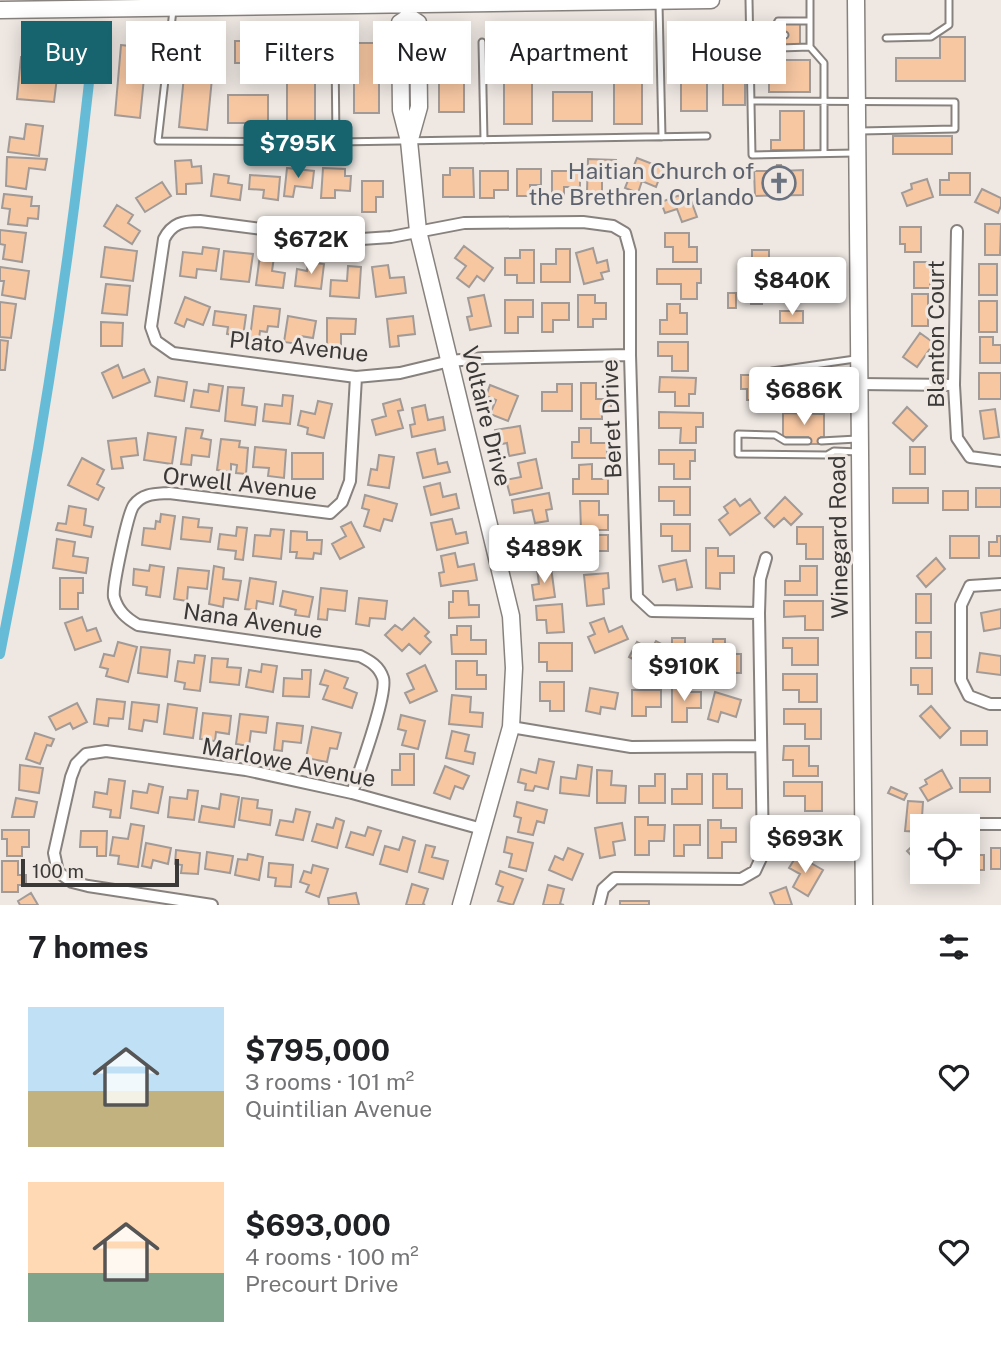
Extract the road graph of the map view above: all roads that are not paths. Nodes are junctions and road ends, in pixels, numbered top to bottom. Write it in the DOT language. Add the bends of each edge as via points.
graph roads {
  1 [pos="711,0"];
  2 [pos="749,0"];
  3 [pos="810,0"];
  4 [pos="856,0"];
  5 [pos="949,0"];
  6 [pos="597,1"];
  7 [pos="659,1"];
  8 [pos="355,3"];
  9 [pos="372,3"];
  10 [pos="440,3"];
  11 [pos="174,4"];
  12 [pos="0,10"];
  13 [pos="409,12"];
  14 [pos="750,21"];
  15 [pos="786,21"];
  16 [pos="810,21"];
  17 [pos="810,33"];
  18 [pos="800,34"];
  19 [pos="886,38"];
  20 [pos="482,42"];
  21 [pos="810,47"];
  22 [pos="786,48"];
  23 [pos="335,84"];
  24 [pos="752,84"];
  25 [pos="752,100"];
  26 [pos="824,100"];
  27 [pos="858,100"];
  28 [pos="858,131"];
  29 [pos="707,136"];
  30 [pos="662,137"];
  31 [pos="484,140"];
  32 [pos="409,141"];
  33 [pos="336,142"];
  34 [pos="824,153"];
  35 [pos="858,153"];
  36 [pos="418,231"];
  37 [pos="957,231"];
  38 [pos="630,355"];
  39 [pos="859,359"];
  40 [pos="450,361"];
  41 [pos="772,371"];
  42 [pos="356,377"];
  43 [pos="859,384"];
  44 [pos="954,385"];
  45 [pos="808,441"];
  46 [pos="821,441"];
  47 [pos="860,446"];
  48 [pos="1001,461"];
  49 [pos="766,558"];
  50 [pos="1001,584"];
  51 [pos="759,613"];
  52 [pos="124,616"];
  53 [pos="1001,704"];
  54 [pos="511,727"];
  55 [pos="760,747"];
  56 [pos="352,793"];
  57 [pos="980,824"];
  58 [pos="1001,824"];
  59 [pos="481,829"];
  60 [pos="212,905"];
  61 [pos="461,905"];
  62 [pos="599,905"];
  63 [pos="864,905"];
  1 -- 7 [label="street"];
  2 -- 14 [label="lane"];
  3 -- 16 [label="lane"];
  4 -- 27 [label="street, Winegard Road"];
  5 -- 19 [label="lane" via="949,25 931,37"];
  6 -- 7 [label="street"];
  6 -- 10 [label="street"];
  7 -- 30 [label="lane"];
  8 -- 9 [label="street"];
  8 -- 11 [label="street"];
  9 -- 13 [label="street"];
  10 -- 13 [label="street"];
  11 -- 12 [label="street"];
  11 -- 33 [label="lane" via="158,141"];
  13 -- 32 [label="street, Voltaire Drive" via="400,23 401,110"];
  15 -- 16 [label="lane"];
  16 -- 17 [label="lane"];
  17 -- 18 [label="lane"];
  17 -- 21 [label="lane"];
  20 -- 31 [label="lane"];
  21 -- 22 [label="lane"];
  21 -- 26 [label="lane" via="824,63"];
  23 -- 33 [label="lane"];
  24 -- 25 [label="lane"];
  25 -- 26 [label="lane"];
  25 -- 34 [label="lane" via="752,155"];
  26 -- 27 [label="lane"];
  26 -- 34 [label="lane"];
  27 -- 28 [label="street, Winegard Road"];
  27 -- 28 [label="lane" via="955,102 955,129"];
  28 -- 35 [label="street, Winegard Road"];
  29 -- 30 [label="lane"];
  30 -- 31 [label="lane"];
  31 -- 32 [label="lane"];
  32 -- 33 [label="lane"];
  32 -- 36 [label="street, Voltaire Drive"];
  34 -- 35 [label="lane"];
  35 -- 39 [label="street, Winegard Road"];
  36 -- 38 [label="street, Beret Drive" via="464,223 583,222 613,226 625,233 630,251"];
  36 -- 40 [label="street, Voltaire Drive"];
  36 -- 42 [label="street, Plato Avenue" via="347,240 183,221 169,229 164,239 151,327 156,341 173,352"];
  37 -- 44 [label="street, Blanton Court"];
  38 -- 40 [label="street, Plato Avenue"];
  38 -- 51 [label="street, Beret Drive" via="637,597 653,611"];
  39 -- 41 [label="lane"];
  39 -- 43 [label="street, Winegard Road"];
  40 -- 42 [label="street, Plato Avenue"];
  40 -- 54 [label="street, Voltaire Drive" via="511,616"];
  42 -- 52 [label="street, Orwell Avenue" via="350,481 342,502 330,513 169,493 146,495 133,505 128,518 113,594"];
  43 -- 44 [label="street"];
  43 -- 47 [label="street, Winegard Road"];
  44 -- 48 [label="street, Blanton Court" via="957,438 970,457"];
  45 -- 47 [label="lane" via="738,434 738,454 827,456"];
  46 -- 47 [label="lane"];
  47 -- 63 [label="street, Winegard Road"];
  49 -- 51 [label="street"];
  50 -- 53 [label="street" via="971,586 961,605 961,680 969,696"];
  51 -- 55 [label="street"];
  52 -- 56 [label="street, Nana Avenue" via="138,625 360,656 376,665 384,679 382,699"];
  54 -- 55 [label="street" via="631,747"];
  54 -- 59 [label="street, Voltaire Drive"];
  55 -- 62 [label="street" via="763,854 755,871 741,879 615,878 603,889"];
  56 -- 59 [label="street, Marlowe Avenue"];
  56 -- 60 [label="street, Marlowe Avenue" via="246,770 106,751 86,754 71,777 54,853 58,872 88,886"];
  57 -- 58 [label="street"];
  59 -- 61 [label="street, Voltaire Drive"];
}
